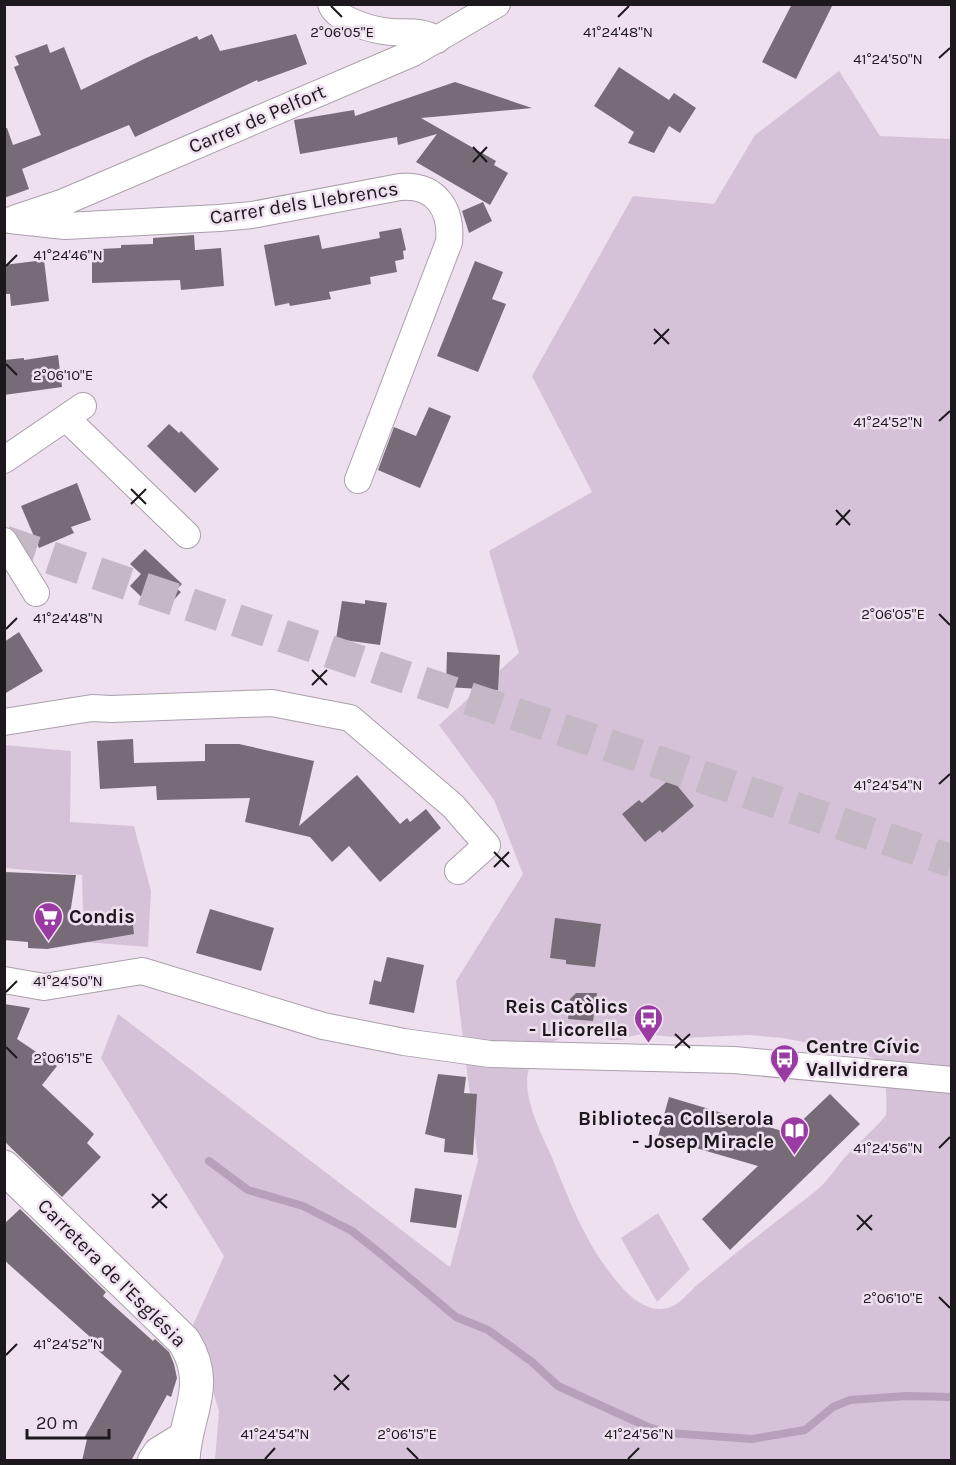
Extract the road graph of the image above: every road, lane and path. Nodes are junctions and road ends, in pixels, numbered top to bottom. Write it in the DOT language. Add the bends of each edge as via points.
graph roads {
  1 [pos="331,4"];
  2 [pos="497,4"];
  3 [pos="437,40"];
  4 [pos="7,221"];
  5 [pos="4,460"];
  6 [pos="358,480"];
  7 [pos="187,536"];
  8 [pos="4,541"];
  9 [pos="36,592"];
  10 [pos="4,722"];
  11 [pos="458,871"];
  12 [pos="4,980"];
  13 [pos="951,1080"];
  14 [pos="4,1167"];
  15 [pos="186,1446"];
  16 [pos="151,1461"];
  1 -- 3 [label="street" via="333,12 348,21 390,32 429,34"];
  2 -- 3 [label="street, Carrer de Pelfort"];
  3 -- 4 [label="street, Carrer de Pelfort" via="64,202"];
  4 -- 6 [label="street, Carrer dels Llebrencs" via="65,226 219,218 400,187 410,186 432,194 449,219 449,242"];
  5 -- 7 [label="street" via="75,412"];
  8 -- 9 [label="street"];
  10 -- 11 [label="street" via="92,708 272,703 350,718 453,806 487,845"];
  12 -- 13 [label="street" via="44,987 142,971 323,1026 490,1054 734,1060"];
  14 -- 15 [label="main road, Carretera de l'Església" via="184,1341 197,1372"];
  15 -- 16 [label="street" via="157,1451"];
}
